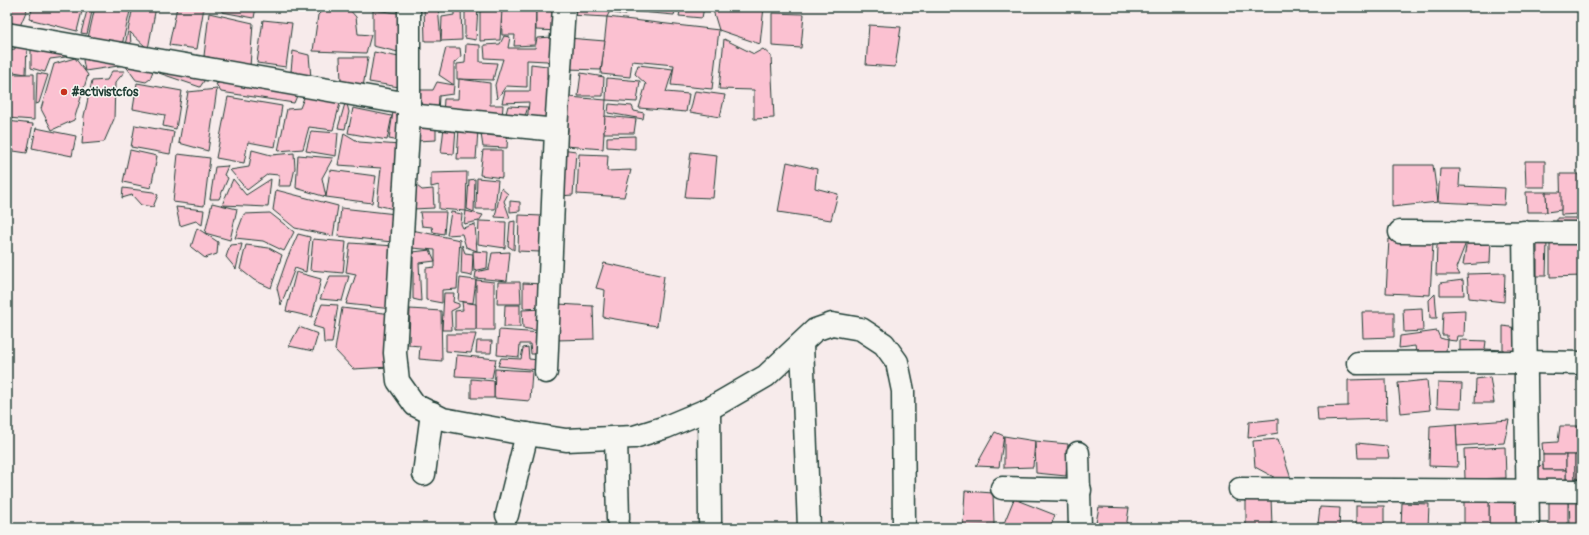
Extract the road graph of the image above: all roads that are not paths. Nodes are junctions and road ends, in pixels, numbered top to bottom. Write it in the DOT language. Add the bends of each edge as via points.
graph roads {
  1 [pos="409,7"];
  2 [pos="564,7"];
  3 [pos="7,34"];
  4 [pos="409,110"];
  5 [pos="556,130"];
  6 [pos="1400,232"];
  7 [pos="1524,232"];
  8 [pos="1582,233"];
  9 [pos="802,344"];
  10 [pos="1526,362"];
  11 [pos="1582,362"];
  12 [pos="1358,363"];
  13 [pos="546,372"];
  14 [pos="709,409"];
  15 [pos="432,413"];
  16 [pos="527,434"];
  17 [pos="616,438"];
  18 [pos="1078,452"];
  19 [pos="424,474"];
  20 [pos="1002,488"];
  21 [pos="1240,489"];
  22 [pos="1080,490"];
  23 [pos="1528,491"];
  24 [pos="1582,491"];
  25 [pos="507,515"];
  26 [pos="618,519"];
  27 [pos="710,521"];
  28 [pos="809,528"];
  29 [pos="904,528"];
  30 [pos="1080,528"];
  31 [pos="1528,528"];
  1 -- 4 [label="street"];
  2 -- 5 [label="street"];
  3 -- 4 [label="street"];
  4 -- 5 [label="street"];
  4 -- 15 [label="street" via="395,354 398,381 415,405"];
  5 -- 13 [label="street"];
  6 -- 7 [label="street"];
  7 -- 8 [label="street"];
  7 -- 10 [label="street"];
  9 -- 14 [label="street" via="766,376"];
  9 -- 28 [label="street"];
  9 -- 29 [label="street" via="815,330 832,324 861,329 884,344 897,362 903,391"];
  10 -- 11 [label="street"];
  10 -- 12 [label="street"];
  10 -- 23 [label="street"];
  14 -- 17 [label="street" via="634,437"];
  14 -- 27 [label="street"];
  15 -- 16 [label="street" via="443,419"];
  15 -- 19 [label="street"];
  16 -- 17 [label="street" via="566,440"];
  16 -- 25 [label="street"];
  17 -- 26 [label="street"];
  18 -- 22 [label="street"];
  20 -- 22 [label="street"];
  21 -- 23 [label="street"];
  22 -- 30 [label="street"];
  23 -- 24 [label="street"];
  23 -- 31 [label="street"];
}
